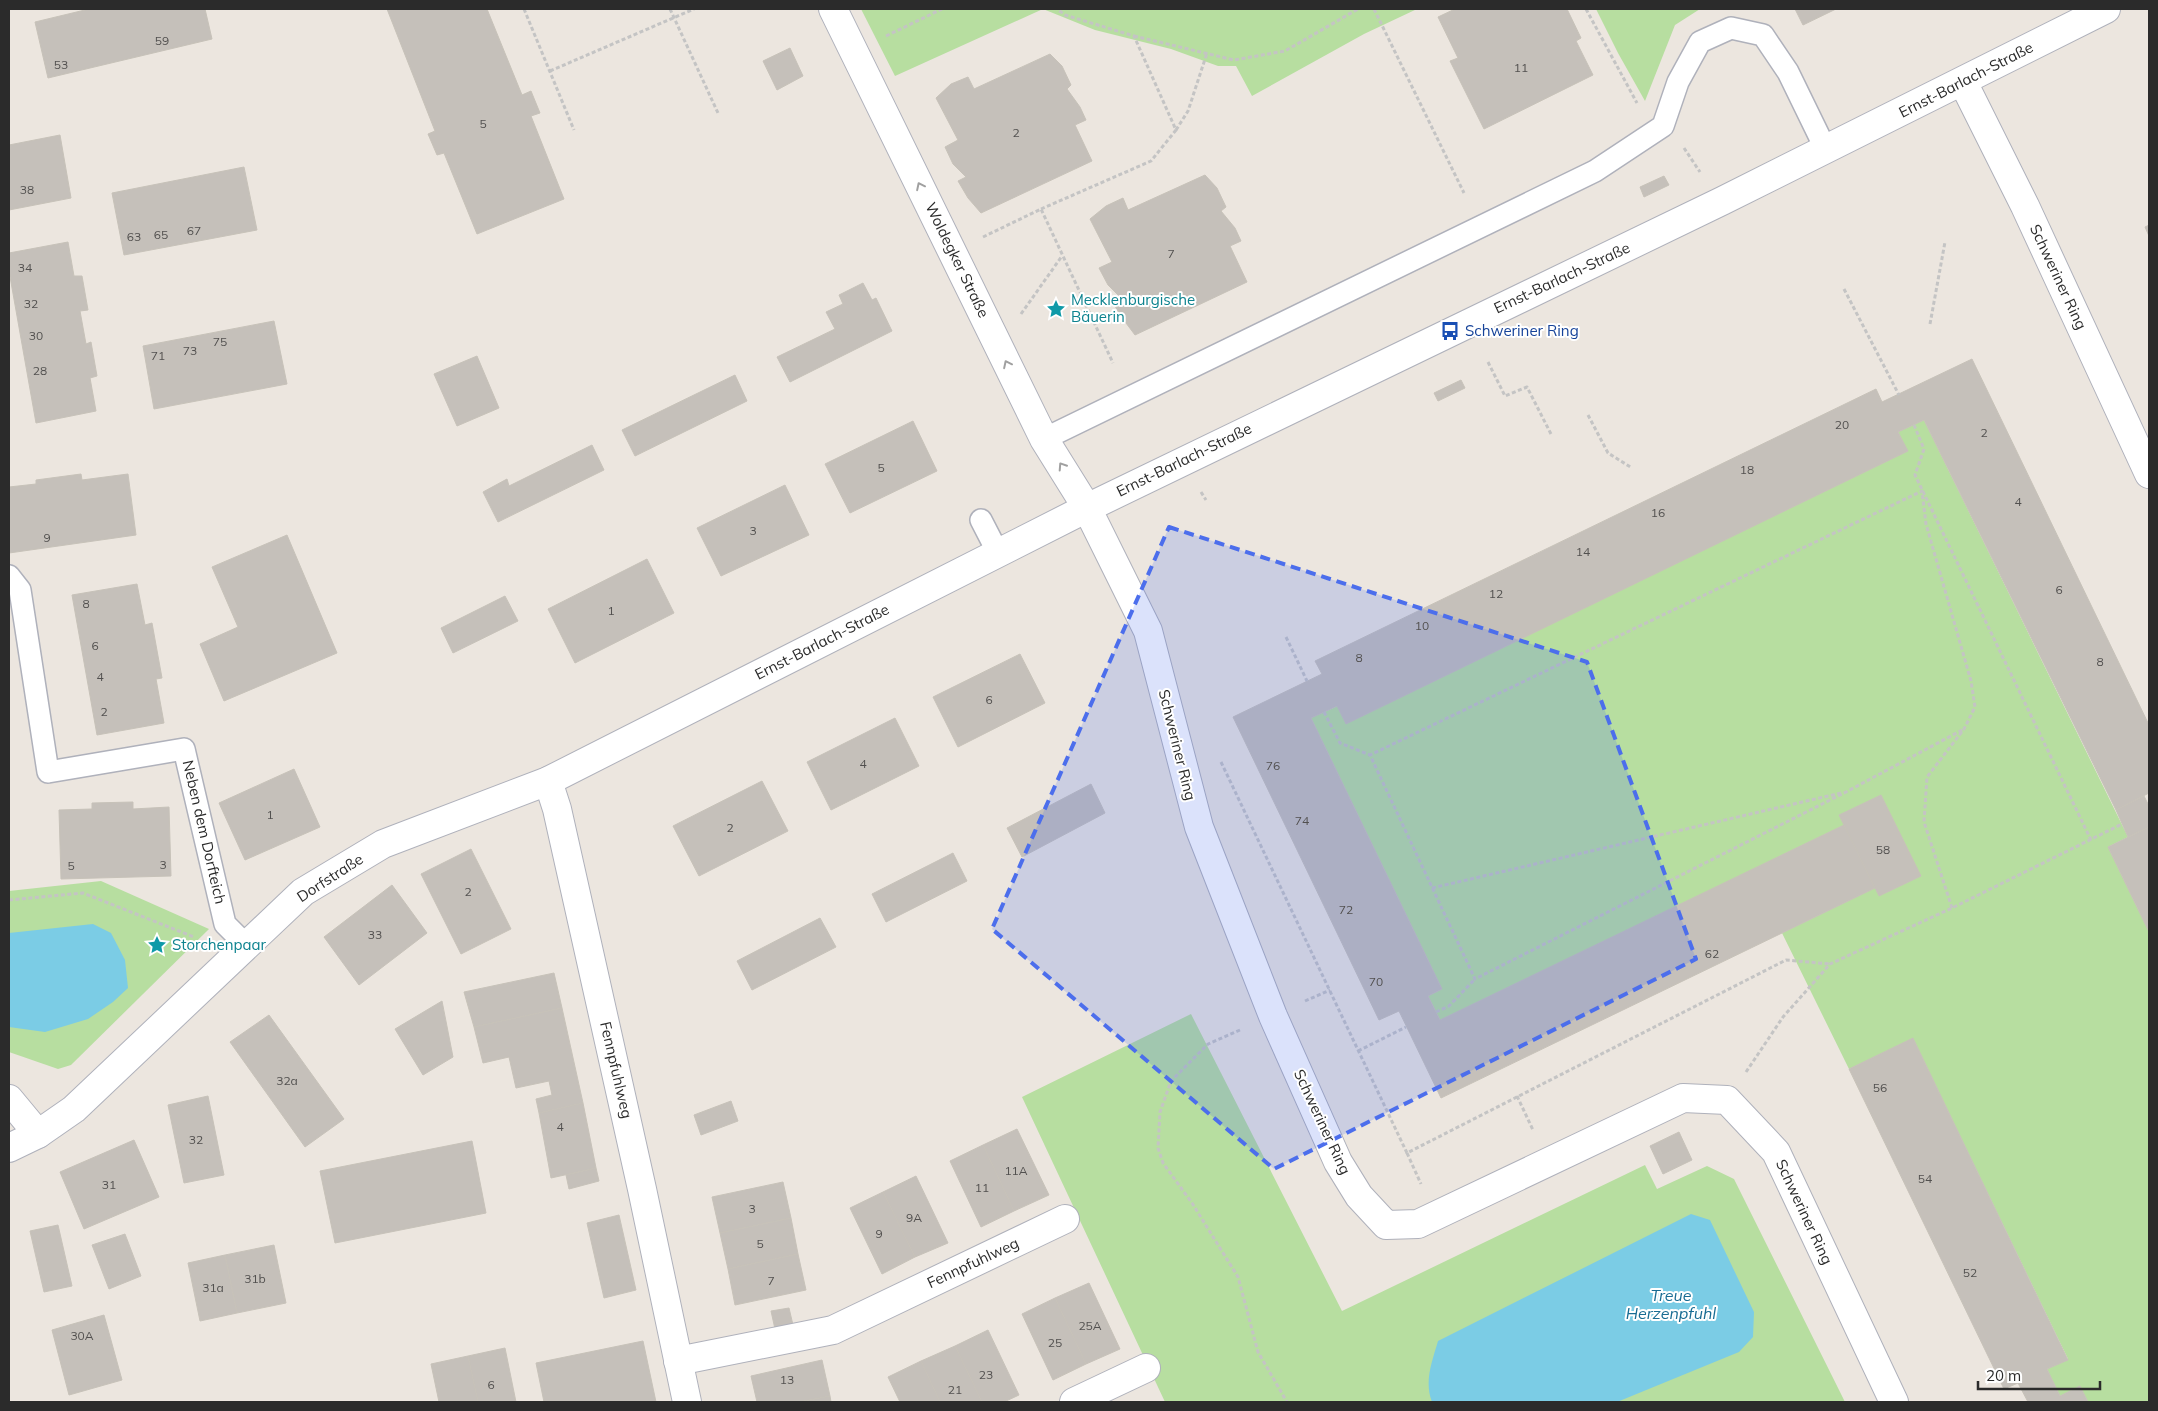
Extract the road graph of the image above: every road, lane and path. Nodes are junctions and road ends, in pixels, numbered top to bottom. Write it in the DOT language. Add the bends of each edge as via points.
graph roads {
  1 [pos="524,9"];
  2 [pos="670,9"];
  3 [pos="694,9"];
  4 [pos="833,9"];
  5 [pos="942,9"];
  6 [pos="1057,9"];
  7 [pos="1358,9"];
  8 [pos="1374,9"];
  9 [pos="1586,9"];
  10 [pos="2106,9"];
  11 [pos="675,17"];
  12 [pos="1134,36"];
  13 [pos="880,39"];
  14 [pos="1207,54"];
  15 [pos="550,71"];
  16 [pos="1962,82"];
  17 [pos="718,113"];
  18 [pos="1663,126"];
  19 [pos="574,130"];
  20 [pos="1176,130"];
  21 [pos="1826,150"];
  22 [pos="1695,166"];
  23 [pos="1464,193"];
  24 [pos="1041,209"];
  25 [pos="982,238"];
  26 [pos="1945,242"];
  27 [pos="1062,255"];
  28 [pos="1844,288"];
  29 [pos="1020,316"];
  30 [pos="1930,324"];
  31 [pos="1488,362"];
  32 [pos="1113,364"];
  33 [pos="1899,394"];
  34 [pos="1588,415"];
  35 [pos="1914,425"];
  36 [pos="1551,434"];
  37 [pos="1044,439"];
  38 [pos="1632,468"];
  39 [pos="2149,474"];
  40 [pos="1922,491"];
  41 [pos="1087,508"];
  42 [pos="981,520"];
  43 [pos="998,553"];
  44 [pos="9,576"];
  45 [pos="1286,637"];
  46 [pos="1308,681"];
  47 [pos="1324,712"];
  48 [pos="1964,729"];
  49 [pos="1370,755"];
  50 [pos="1220,761"];
  51 [pos="548,781"];
  52 [pos="1846,792"];
  53 [pos="2122,824"];
  54 [pos="2091,840"];
  55 [pos="1432,888"];
  56 [pos="9,900"];
  57 [pos="1952,908"];
  58 [pos="198,939"];
  59 [pos="247,946"];
  60 [pos="1830,964"];
  61 [pos="1475,979"];
  62 [pos="1436,1012"];
  63 [pos="1273,1016"];
  64 [pos="1406,1027"];
  65 [pos="1358,1051"];
  66 [pos="9,1099"];
  67 [pos="1727,1100"];
  68 [pos="38,1134"];
  69 [pos="9,1148"];
  70 [pos="1065,1220"];
  71 [pos="678,1361"];
  72 [pos="1146,1368"];
  73 [pos="687,1402"];
  74 [pos="1074,1402"];
  75 [pos="1287,1402"];
  76 [pos="1894,1402"];
  1 -- 15 [label="path"];
  2 -- 11 [label="path"];
  3 -- 11 [label="path"];
  37 -- 4 [label="street, Woldegker Straße, one-way"];
  5 -- 13 [label="path"];
  6 -- 12 [label="path" via="1065,15"];
  7 -- 14 [label="path" via="1285,51 1234,60"];
  8 -- 23 [label="path"];
  9 -- 18 [label="path" via="1640,109"];
  10 -- 16 [label="street, Ernst-Barlach-Straße"];
  11 -- 15 [label="path"];
  11 -- 17 [label="path"];
  12 -- 14 [label="path"];
  12 -- 20 [label="path"];
  14 -- 20 [label="path" via="1188,111"];
  15 -- 19 [label="path"];
  16 -- 21 [label="street, Ernst-Barlach-Straße"];
  16 -- 39 [label="street, Schweriner Ring" via="2026,206"];
  18 -- 21 [label="lane" via="1678,82 1700,42 1730,28 1763,35 1788,72"];
  18 -- 22 [label="path" via="1676,136"];
  18 -- 37 [label="lane" via="1595,170"];
  20 -- 24 [label="path" via="1151,160"];
  21 -- 41 [label="street, Ernst-Barlach-Straße"];
  24 -- 25 [label="path"];
  24 -- 27 [label="path"];
  26 -- 30 [label="path"];
  27 -- 29 [label="path"];
  27 -- 32 [label="path"];
  28 -- 33 [label="path"];
  31 -- 36 [label="path" via="1505,396 1527,387"];
  34 -- 38 [label="path" via="1608,453"];
  35 -- 40 [label="path" via="1924,449 1915,475"];
  41 -- 37 [label="street, Woldegker Straße, one-way"];
  40 -- 48 [label="path" via="1926,524 1971,681 1975,707"];
  40 -- 49 [label="path"];
  40 -- 54 [label="path"];
  41 -- 43 [label="street, Ernst-Barlach-Straße"];
  41 -- 63 [label="street, Schweriner Ring" via="1148,631 1198,828"];
  42 -- 43 [label="lane"];
  43 -- 51 [label="street, Ernst-Barlach-Straße"];
  44 -- 59 [label="lane, Neben dem Dorfteich" via="20,590 48,772 184,749 225,924"];
  45 -- 46 [label="path"];
  47 -- 49 [label="path" via="1340,743"];
  48 -- 52 [label="path"];
  48 -- 57 [label="path" via="1927,777 1926,786 1924,822"];
  49 -- 55 [label="path"];
  50 -- 65 [label="path"];
  51 -- 59 [label="street, Dorfstraße" via="383,844 303,892"];
  51 -- 71 [label="street, Fennpfuhlweg" via="557,809"];
  52 -- 55 [label="path"];
  52 -- 61 [label="path"];
  53 -- 54 [label="path"];
  54 -- 57 [label="path"];
  55 -- 61 [label="path"];
  56 -- 58 [label="path" via="83,893"];
  57 -- 60 [label="path"];
  59 -- 68 [label="street, Dorfstraße" via="74,1109"];
  60 -- 65 [label="path" via="1786,960 1407,1153"];
  60 -- 67 [label="path" via="1783,1017"];
  61 -- 62 [label="path" via="1449,1006"];
  63 -- 67 [label="street, Schweriner Ring" via="1338,1162 1359,1196 1386,1225 1418,1224 1683,1098"];
  63 -- 75 [label="path" via="1208,1044 1171,1081 1160,1112 1158,1148 1163,1163 1238,1277 1258,1352"];
  64 -- 65 [label="path"];
  66 -- 68 [label="street"];
  67 -- 76 [label="street, Schweriner Ring" via="1776,1152"];
  68 -- 69 [label="street, Dorfstraße"];
  70 -- 71 [label="street, Fennpfuhlweg" via="833,1330"];
  71 -- 73 [label="street, Fennpfuhlweg"];
  72 -- 74 [label="street"];
}
